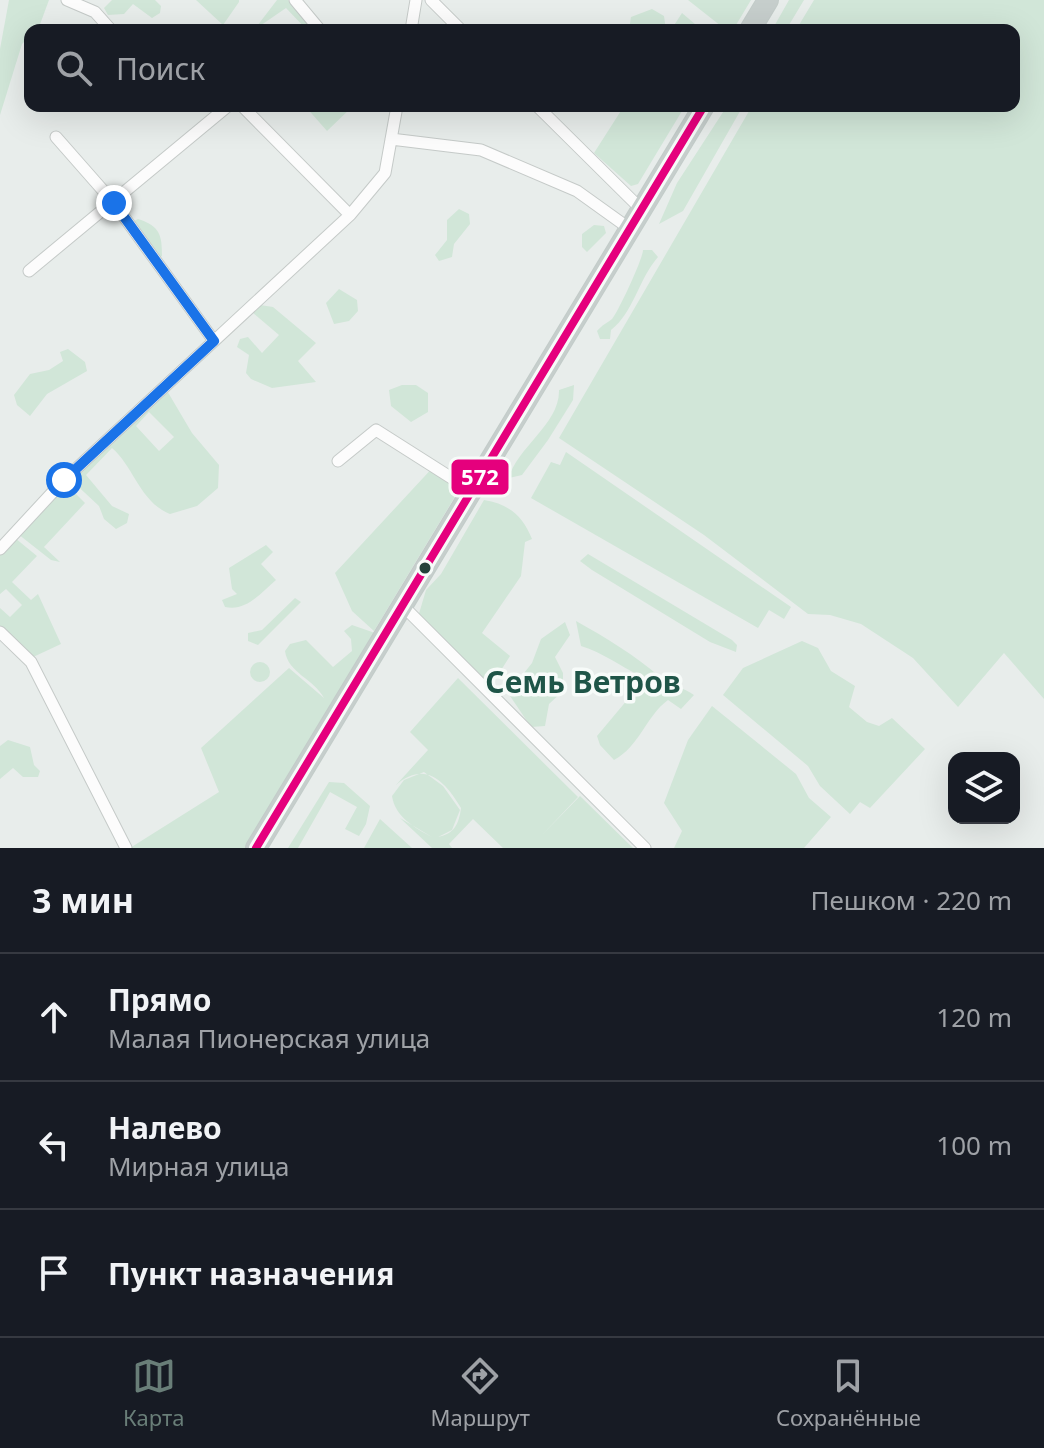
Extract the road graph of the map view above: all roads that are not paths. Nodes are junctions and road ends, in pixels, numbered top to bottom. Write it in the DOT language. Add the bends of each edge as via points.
graph roads {
  1 [pos="67,0"];
  2 [pos="295,0"];
  3 [pos="416,0"];
  4 [pos="431,0"];
  5 [pos="768,0"];
  6 [pos="106,24"];
  7 [pos="315,24"];
  8 [pos="412,24"];
  9 [pos="455,24"];
  10 [pos="754,24"];
  11 [pos="221,112"];
  12 [pos="248,112"];
  13 [pos="396,112"];
  14 [pos="543,112"];
  15 [pos="700,112"];
  16 [pos="56,137"];
  17 [pos="391,139"];
  18 [pos="114,203"];
  19 [pos="642,210"];
  20 [pos="350,215"];
  21 [pos="630,229"];
  22 [pos="29,271"];
  23 [pos="214,341"];
  24 [pos="338,461"];
  25 [pos="472,491"];
  26 [pos="0,549"];
  27 [pos="403,606"];
  28 [pos="0,632"];
  29 [pos="126,848"];
  30 [pos="256,848"];
  31 [pos="645,848"];
  1 -- 6 [label="street" via="95,12"];
  2 -- 7 [label="street"];
  3 -- 8 [label="street"];
  4 -- 9 [label="street"];
  5 -- 10 [label="highway"];
  11 -- 18 [label="street"];
  12 -- 20 [label="street"];
  13 -- 17 [label="street"];
  14 -- 19 [label="street"];
  15 -- 19 [label="highway"];
  16 -- 18 [label="street"];
  17 -- 20 [label="street" via="385,173"];
  17 -- 21 [label="street" via="481,150 577,191"];
  18 -- 22 [label="street"];
  18 -- 23 [label="street"];
  19 -- 21 [label="highway"];
  20 -- 23 [label="street"];
  21 -- 25 [label="highway"];
  23 -- 26 [label="street" via="64,480"];
  24 -- 25 [label="street" via="376,430"];
  25 -- 27 [label="highway"];
  27 -- 30 [label="highway"];
  27 -- 31 [label="street"];
  28 -- 29 [label="street" via="31,662"];
}
